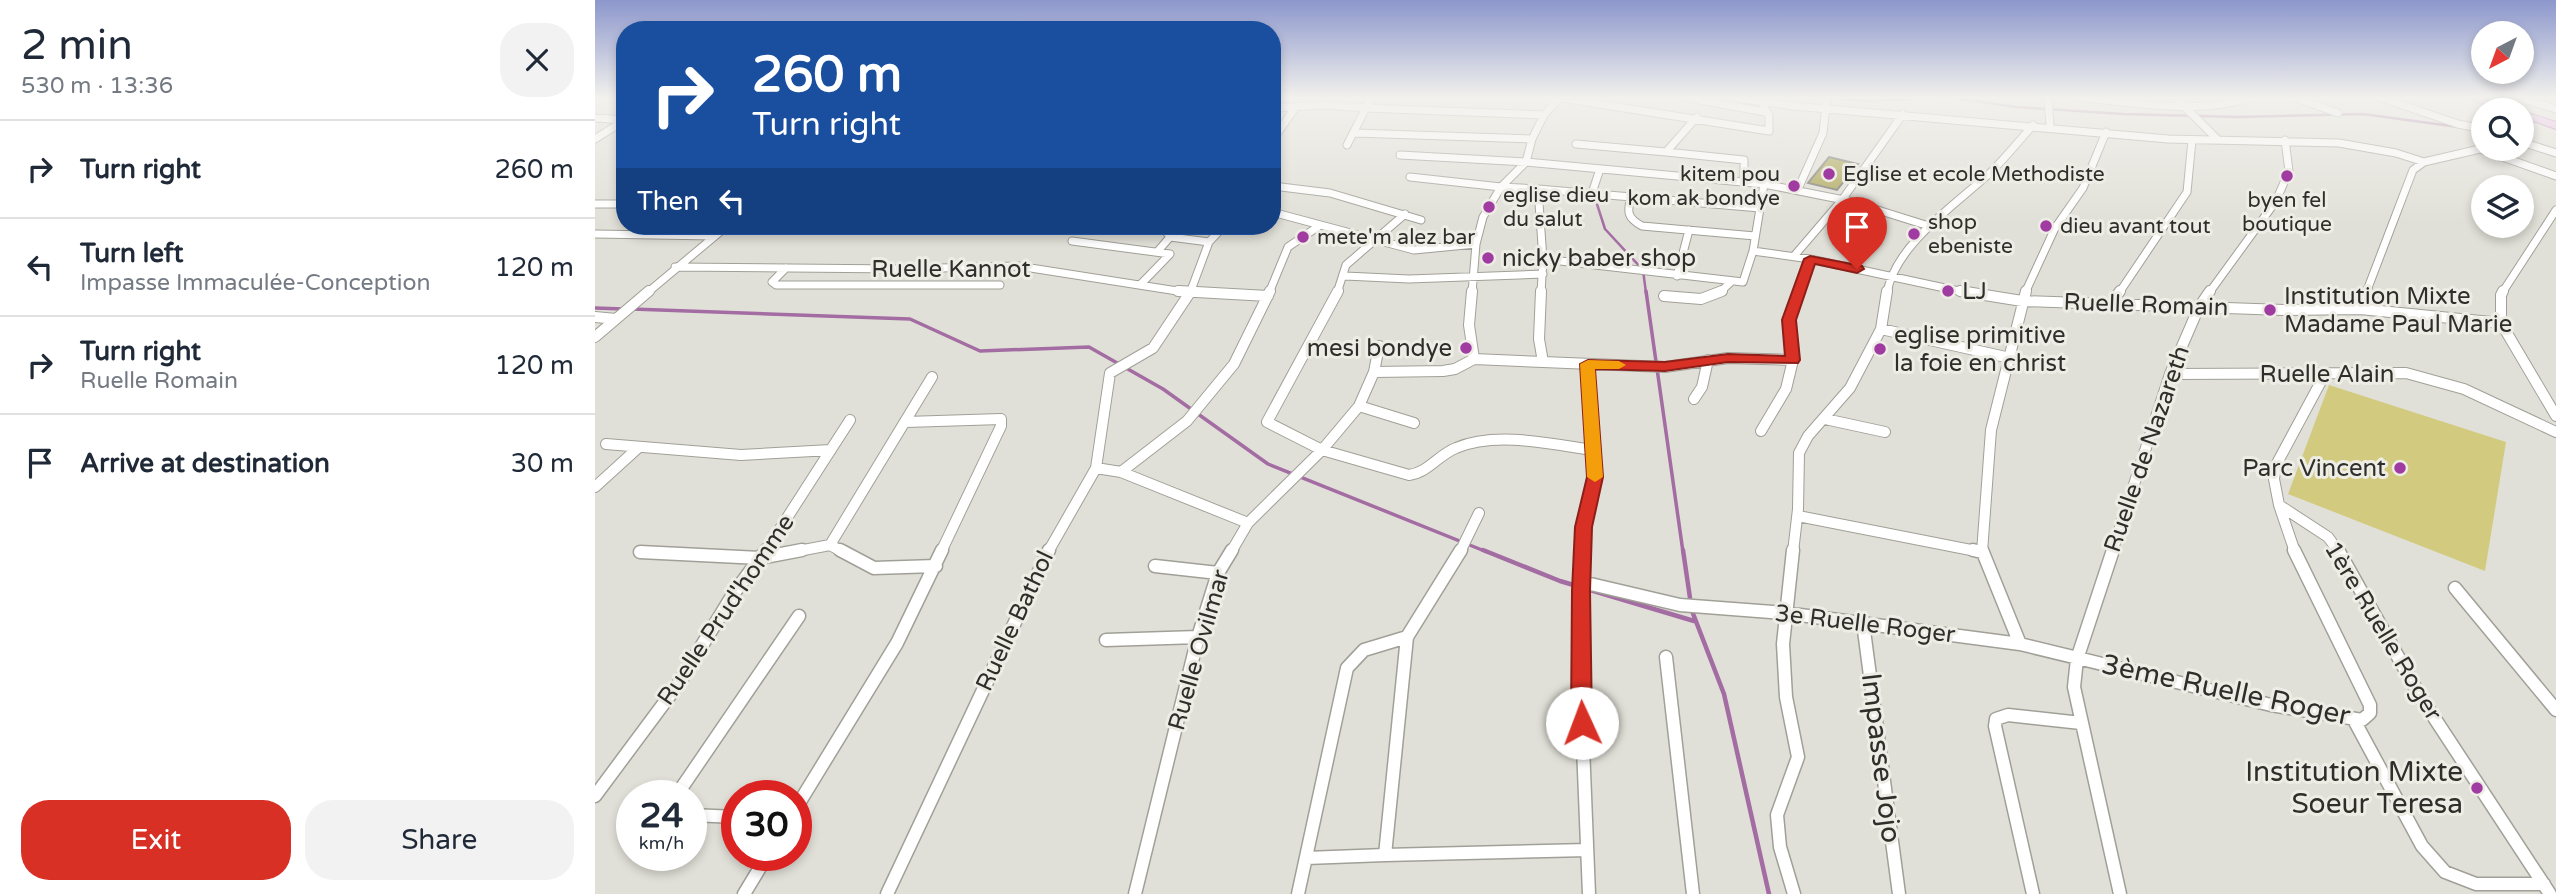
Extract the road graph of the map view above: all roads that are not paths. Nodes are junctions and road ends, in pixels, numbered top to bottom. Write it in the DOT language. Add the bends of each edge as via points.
graph roads {
  1 [pos="1351,139"];
  2 [pos="1524,139"];
  3 [pos="1532,139"];
  4 [pos="1677,139"];
  5 [pos="1821,139"];
  6 [pos="1885,139"];
  7 [pos="2021,139"];
  8 [pos="2103,139"];
  9 [pos="2178,139"];
  10 [pos="2192,140"];
  11 [pos="2218,140"];
  12 [pos="2285,140"];
  13 [pos="1576,144"];
  14 [pos="1347,145"];
  15 [pos="2534,146"];
  16 [pos="1666,152"];
  17 [pos="2556,153"];
  18 [pos="1400,155"];
  19 [pos="1526,162"];
  20 [pos="2424,162"];
  21 [pos="1600,169"];
  22 [pos="2556,176"];
  23 [pos="1410,177"];
  24 [pos="1744,181"];
  25 [pos="1764,184"];
  26 [pos="1281,186"];
  27 [pos="1501,187"];
  28 [pos="1538,189"];
  29 [pos="1798,189"];
  30 [pos="1592,193"];
  31 [pos="1632,197"];
  32 [pos="1842,200"];
  33 [pos="595,204"];
  34 [pos="616,204"];
  35 [pos="1760,208"];
  36 [pos="2556,210"];
  37 [pos="1281,215"];
  38 [pos="1405,215"];
  39 [pos="1421,220"];
  40 [pos="1319,226"];
  41 [pos="1932,227"];
  42 [pos="1689,230"];
  43 [pos="595,234"];
  44 [pos="616,234"];
  45 [pos="655,235"];
  46 [pos="1216,235"];
  47 [pos="715,236"];
  48 [pos="1755,236"];
  49 [pos="1170,237"];
  50 [pos="1072,241"];
  51 [pos="1209,242"];
  52 [pos="1375,242"];
  53 [pos="1476,244"];
  54 [pos="1158,251"];
  55 [pos="1753,251"];
  56 [pos="1794,256"];
  57 [pos="1543,259"];
  58 [pos="1810,259"];
  59 [pos="675,267"];
  60 [pos="786,268"];
  61 [pos="1543,274"];
  62 [pos="1345,276"];
  63 [pos="1677,276"];
  64 [pos="1890,276"];
  65 [pos="1474,279"];
  66 [pos="1731,282"];
  67 [pos="1000,285"];
  68 [pos="1140,285"];
  69 [pos="1190,293"];
  70 [pos="1268,296"];
  71 [pos="1664,296"];
  72 [pos="2022,301"];
  73 [pos="2111,304"];
  74 [pos="2199,307"];
  75 [pos="2360,309"];
  76 [pos="595,317"];
  77 [pos="616,319"];
  78 [pos="2501,323"];
  79 [pos="1881,329"];
  80 [pos="595,337"];
  81 [pos="1379,346"];
  82 [pos="2010,358"];
  83 [pos="1474,359"];
  84 [pos="1708,360"];
  85 [pos="1793,360"];
  86 [pos="1543,362"];
  87 [pos="1588,364"];
  88 [pos="1374,372"];
  89 [pos="2170,374"];
  90 [pos="2325,374"];
  91 [pos="932,377"];
  92 [pos="1694,399"];
  93 [pos="1359,406"];
  94 [pos="2556,416"];
  95 [pos="1825,419"];
  96 [pos="850,420"];
  97 [pos="906,422"];
  98 [pos="1414,423"];
  99 [pos="1761,431"];
  100 [pos="1885,432"];
  101 [pos="2556,432"];
  102 [pos="607,444"];
  103 [pos="639,447"];
  104 [pos="831,450"];
  105 [pos="1322,450"];
  106 [pos="1593,450"];
  107 [pos="1096,468"];
  108 [pos="1121,472"];
  109 [pos="595,487"];
  110 [pos="2279,505"];
  111 [pos="1479,513"];
  112 [pos="1798,516"];
  113 [pos="1248,523"];
  114 [pos="830,545"];
  115 [pos="640,552"];
  116 [pos="1982,552"];
  117 [pos="760,558"];
  118 [pos="936,566"];
  119 [pos="1155,566"];
  120 [pos="1218,573"];
  121 [pos="1581,586"];
  122 [pos="2455,588"];
  123 [pos="1785,613"];
  124 [pos="799,616"];
  125 [pos="1863,623"];
  126 [pos="1198,637"];
  127 [pos="1407,637"];
  128 [pos="1107,640"];
  129 [pos="2020,644"];
  130 [pos="1666,657"];
  131 [pos="2077,659"];
  132 [pos="2556,710"];
  133 [pos="2354,720"];
  134 [pos="2081,723"];
  135 [pos="687,780"];
  136 [pos="812,782"];
  137 [pos="595,796"];
  138 [pos="1587,850"];
  139 [pos="1385,855"];
  140 [pos="1305,858"];
  141 [pos="758,871"];
  142 [pos="2547,889"];
  143 [pos="744,894"];
  144 [pos="887,894"];
  145 [pos="1135,894"];
  146 [pos="1298,894"];
  147 [pos="1589,894"];
  148 [pos="1693,894"];
  149 [pos="1794,894"];
  150 [pos="1899,894"];
  151 [pos="2033,894"];
  152 [pos="2120,894"];
  1 -- 14 [label="street"];
  2 -- 3 [label="street"];
  3 -- 19 [label="street"];
  4 -- 16 [label="street"];
  5 -- 29 [label="street"];
  6 -- 32 [label="street"];
  7 -- 41 [label="street"];
  8 -- 72 [label="street" via="2083,187 2032,273"];
  9 -- 10 [label="street"];
  10 -- 11 [label="street"];
  10 -- 73 [label="street" via="2187,192"];
  11 -- 12 [label="street"];
  12 -- 20 [label="street" via="2346,144"];
  12 -- 74 [label="street, Ruelle de Nazareth" via="2289,171 2276,201"];
  13 -- 16 [label="street"];
  15 -- 17 [label="street"];
  16 -- 24 [label="street" via="1744,160"];
  18 -- 19 [label="street"];
  19 -- 21 [label="street"];
  19 -- 27 [label="street"];
  20 -- 22 [label="street" via="2480,149"];
  20 -- 75 [label="street" via="2413,170"];
  21 -- 24 [label="street"];
  21 -- 30 [label="street"];
  23 -- 27 [label="street"];
  24 -- 25 [label="street"];
  25 -- 29 [label="street"];
  25 -- 35 [label="street"];
  26 -- 38 [label="street" via="1305,188"];
  27 -- 28 [label="street"];
  27 -- 53 [label="street" via="1483,217"];
  28 -- 30 [label="street"];
  28 -- 57 [label="street"];
  29 -- 32 [label="street"];
  30 -- 31 [label="street"];
  31 -- 35 [label="street"];
  31 -- 42 [label="street" via="1627,211 1636,224"];
  32 -- 41 [label="street"];
  32 -- 56 [label="street"];
  33 -- 34 [label="street"];
  35 -- 48 [label="street"];
  36 -- 78 [label="street" via="2501,295"];
  37 -- 40 [label="street"];
  38 -- 39 [label="street"];
  38 -- 52 [label="street"];
  40 -- 52 [label="street"];
  40 -- 70 [label="street" via="1288,247"];
  41 -- 64 [label="street" via="1911,245"];
  42 -- 48 [label="street"];
  42 -- 63 [label="street"];
  43 -- 44 [label="street"];
  45 -- 47 [label="street"];
  46 -- 51 [label="street"];
  47 -- 59 [label="street"];
  48 -- 55 [label="street"];
  49 -- 51 [label="street"];
  49 -- 54 [label="street"];
  50 -- 54 [label="street"];
  51 -- 69 [label="street, Ruelle Bathol"];
  52 -- 53 [label="street" via="1414,250"];
  52 -- 62 [label="street" via="1346,265"];
  53 -- 65 [label="street"];
  54 -- 68 [label="street" via="1170,254"];
  55 -- 56 [label="street, Ruelle Romain"];
  55 -- 66 [label="street" via="1745,280"];
  56 -- 58 [label="street, Ruelle Romain"];
  57 -- 61 [label="street"];
  57 -- 63 [label="street"];
  58 -- 64 [label="street, Ruelle Romain"];
  58 -- 85 [label="street" via="1789,320"];
  59 -- 60 [label="street, Ruelle Kannot"];
  59 -- 77 [label="street"];
  60 -- 67 [label="street" via="772,282 849,287"];
  60 -- 68 [label="street, Ruelle Kannot" via="1018,266"];
  61 -- 65 [label="street"];
  61 -- 86 [label="street" via="1539,339"];
  62 -- 65 [label="street"];
  62 -- 105 [label="street" via="1267,421"];
  63 -- 66 [label="street"];
  64 -- 72 [label="street, Ruelle Romain"];
  64 -- 79 [label="street"];
  65 -- 83 [label="street" via="1469,325"];
  66 -- 71 [label="street" via="1713,298"];
  68 -- 69 [label="street, Ruelle Kannot"];
  69 -- 70 [label="street, Ruelle Kannot"];
  69 -- 107 [label="street, Ruelle Bathol" via="1153,348 1110,373"];
  70 -- 108 [label="street" via="1234,364 1188,421"];
  72 -- 73 [label="street, Ruelle Romain"];
  72 -- 82 [label="street"];
  73 -- 74 [label="street, Ruelle Romain"];
  74 -- 75 [label="street, Ruelle Romain"];
  74 -- 89 [label="street, Ruelle de Nazareth"];
  75 -- 78 [label="street, Ruelle Romain"];
  76 -- 77 [label="street"];
  77 -- 80 [label="street"];
  78 -- 94 [label="street"];
  79 -- 82 [label="street"];
  79 -- 95 [label="street" via="1850,388"];
  81 -- 88 [label="street, Ruelle Ovilmar"];
  82 -- 116 [label="street" via="1991,430"];
  83 -- 86 [label="street"];
  83 -- 88 [label="street" via="1443,371"];
  84 -- 85 [label="street"];
  84 -- 87 [label="street" via="1665,367"];
  84 -- 92 [label="street"];
  85 -- 99 [label="street" via="1786,389"];
  86 -- 87 [label="street"];
  87 -- 106 [label="street"];
  88 -- 93 [label="street, Ruelle Ovilmar"];
  89 -- 90 [label="street, Ruelle Alain"];
  89 -- 131 [label="street, Ruelle de Nazareth"];
  90 -- 101 [label="street, Ruelle Alain" via="2407,373 2441,382"];
  90 -- 110 [label="street" via="2276,465"];
  91 -- 97 [label="street"];
  93 -- 98 [label="street"];
  93 -- 105 [label="street, Ruelle Ovilmar"];
  95 -- 100 [label="street"];
  95 -- 112 [label="street" via="1799,453"];
  96 -- 104 [label="street, Ruelle Prud'homme"];
  97 -- 114 [label="street"];
  97 -- 118 [label="street" via="1001,419"];
  102 -- 103 [label="street"];
  103 -- 104 [label="street" via="741,455"];
  103 -- 109 [label="street"];
  104 -- 117 [label="street, Ruelle Prud'homme"];
  105 -- 106 [label="street" via="1409,475 1419,475 1462,445 1510,441"];
  105 -- 113 [label="street, Ruelle Ovilmar"];
  106 -- 121 [label="street" via="1595,477 1584,527"];
  107 -- 108 [label="street"];
  107 -- 144 [label="street, Ruelle Bathol" via="1057,533"];
  108 -- 113 [label="street"];
  110 -- 133 [label="street, 3ème Ruelle Roger" via="2293,548 2370,705 2368,717"];
  110 -- 142 [label="street, 1ère Ruelle Roger" via="2328,537 2338,550 2420,696"];
  111 -- 127 [label="street" via="1459,555"];
  112 -- 116 [label="street"];
  112 -- 123 [label="street"];
  113 -- 120 [label="street, Ruelle Ovilmar"];
  114 -- 117 [label="street"];
  114 -- 118 [label="street" via="874,568"];
  115 -- 117 [label="street"];
  116 -- 129 [label="street"];
  117 -- 137 [label="street, Ruelle Prud'homme" via="679,683"];
  118 -- 136 [label="street" via="897,643"];
  119 -- 120 [label="street"];
  120 -- 126 [label="street, Ruelle Ovilmar"];
  121 -- 123 [label="street, 3e Ruelle Roger" via="1679,605"];
  121 -- 138 [label="street"];
  122 -- 132 [label="street"];
  123 -- 125 [label="street, 3e Ruelle Roger"];
  123 -- 149 [label="street" via="1786,697 1798,757 1777,815 1780,847"];
  124 -- 135 [label="street"];
  125 -- 129 [label="street, 3e Ruelle Roger"];
  125 -- 150 [label="street, Impasse Jojo"];
  126 -- 128 [label="street"];
  126 -- 145 [label="street, Ruelle Ovilmar"];
  127 -- 139 [label="street"];
  127 -- 140 [label="street" via="1364,650 1347,668"];
  129 -- 131 [label="street, 3ème Ruelle Roger"];
  130 -- 148 [label="street"];
  131 -- 133 [label="street, 3ème Ruelle Roger"];
  131 -- 134 [label="street, Ruelle de Nazareth" via="2074,687"];
  133 -- 142 [label="street" via="2422,846 2445,872 2476,884"];
  134 -- 151 [label="street" via="2008,715 1996,719"];
  134 -- 152 [label="street, Ruelle de Nazareth"];
  138 -- 139 [label="street"];
  138 -- 147 [label="street"];
  139 -- 140 [label="street"];
  140 -- 146 [label="street"];
  141 -- 143 [label="street"];
}
